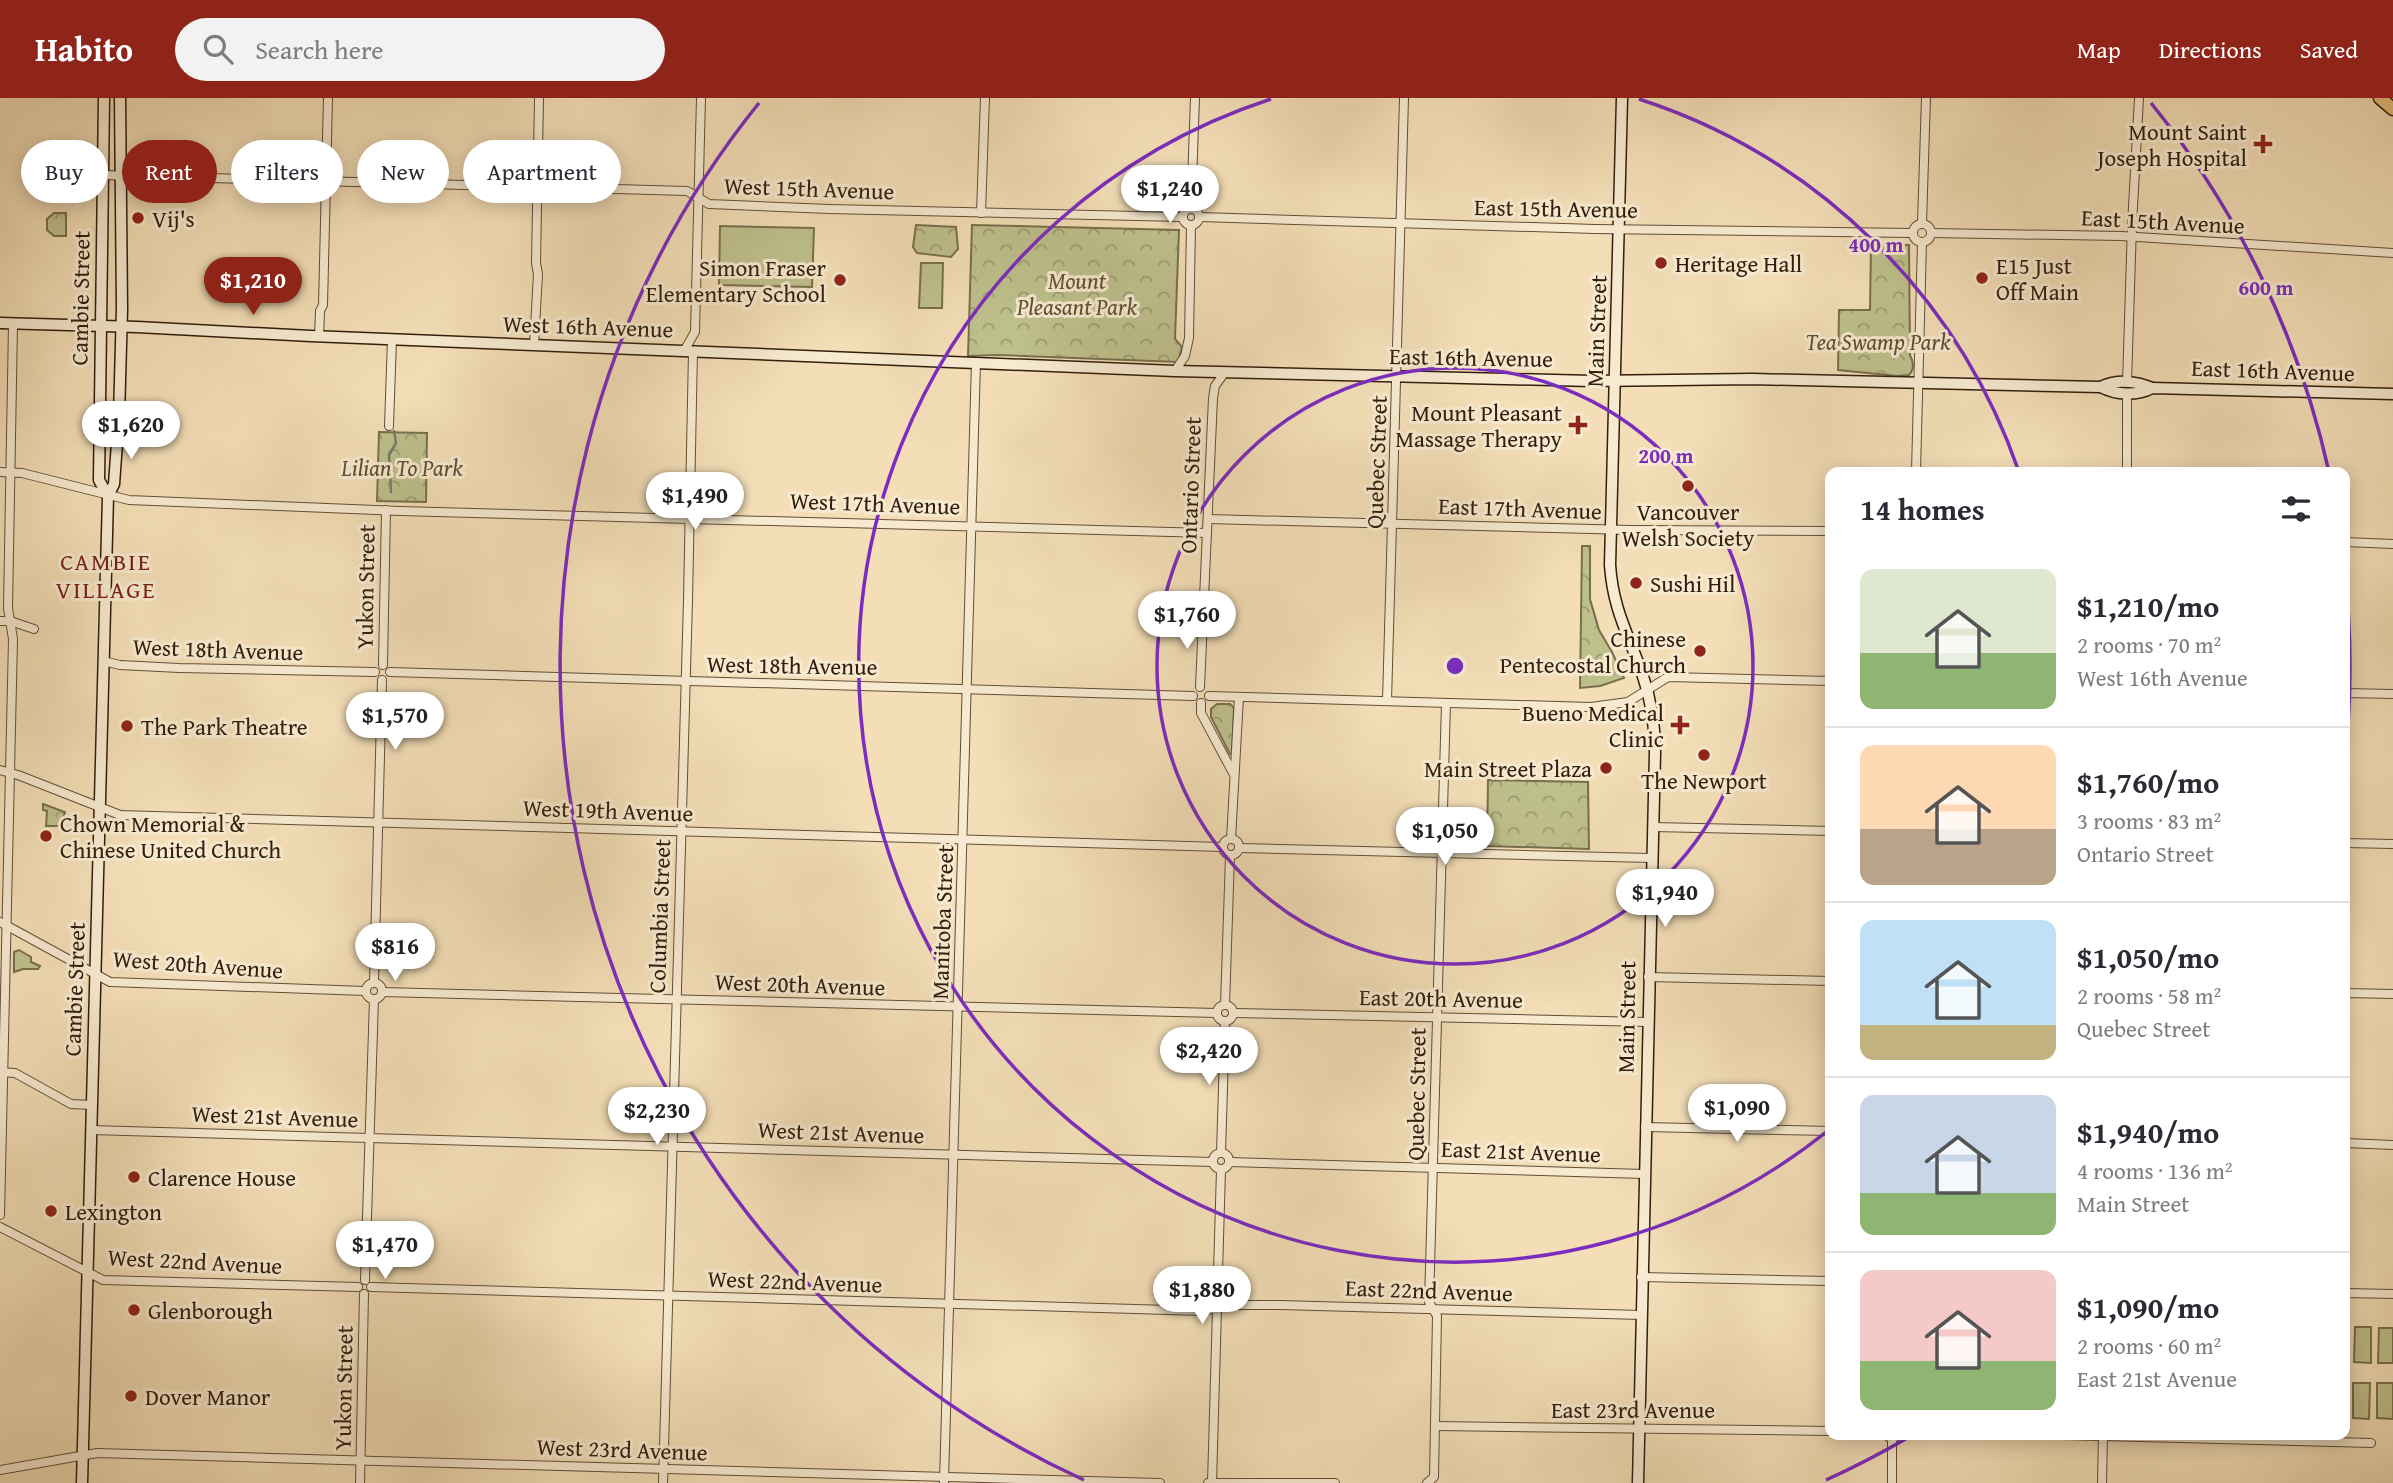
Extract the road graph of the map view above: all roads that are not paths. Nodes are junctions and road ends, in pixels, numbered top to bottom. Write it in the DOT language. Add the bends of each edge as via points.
graph roads {
  1 [pos="104,98"];
  2 [pos="120,98"];
  3 [pos="328,98"];
  4 [pos="539,98"];
  5 [pos="701,98"];
  6 [pos="985,98"];
  7 [pos="1195,98"];
  8 [pos="1404,98"];
  9 [pos="1622,98"];
  10 [pos="1926,98"];
  11 [pos="2139,98"];
  12 [pos="2380,98"];
  13 [pos="2393,109"];
  14 [pos="103,140"];
  15 [pos="327,140"];
  16 [pos="538,140"];
  17 [pos="108,175"];
  18 [pos="120,176"];
  19 [pos="231,179"];
  20 [pos="343,181"];
  21 [pos="463,185"];
  22 [pos="621,189"];
  23 [pos="699,199"];
  24 [pos="102,203"];
  25 [pos="325,203"];
  26 [pos="537,203"];
  27 [pos="1191,209"];
  28 [pos="981,213"];
  29 [pos="1182,217"];
  30 [pos="1199,217"];
  31 [pos="1402,223"];
  32 [pos="1922,223"];
  33 [pos="1191,226"];
  34 [pos="1620,229"];
  35 [pos="1912,233"];
  36 [pos="1931,233"];
  37 [pos="2132,237"];
  38 [pos="1922,242"];
  39 [pos="2393,253"];
  40 [pos="0,323"];
  41 [pos="13,324"];
  42 [pos="100,326"];
  43 [pos="121,326"];
  44 [pos="695,335"];
  45 [pos="319,337"];
  46 [pos="392,340"];
  47 [pos="534,345"];
  48 [pos="688,351"];
  49 [pos="706,352"];
  50 [pos="976,362"];
  51 [pos="1175,371"];
  52 [pos="1225,372"];
  53 [pos="1398,376"];
  54 [pos="1616,380"];
  55 [pos="1918,383"];
  56 [pos="2127,388"];
  57 [pos="2393,394"];
  58 [pos="389,426"];
  59 [pos="1916,467"];
  60 [pos="2127,467"];
  61 [pos="0,472"];
  62 [pos="10,472"];
  63 [pos="108,496"];
  64 [pos="386,510"];
  65 [pos="690,518"];
  66 [pos="1208,519"];
  67 [pos="1393,523"];
  68 [pos="973,525"];
  69 [pos="1610,529"];
  70 [pos="1825,531"];
  71 [pos="1207,533"];
  72 [pos="2350,542"];
  73 [pos="2393,544"];
  74 [pos="0,621"];
  75 [pos="10,621"];
  76 [pos="34,629"];
  77 [pos="103,661"];
  78 [pos="383,665"];
  79 [pos="375,672"];
  80 [pos="390,672"];
  81 [pos="382,680"];
  82 [pos="1825,681"];
  83 [pos="686,682"];
  84 [pos="1200,687"];
  85 [pos="967,689"];
  86 [pos="1647,690"];
  87 [pos="2350,693"];
  88 [pos="2393,694"];
  89 [pos="1193,696"];
  90 [pos="1209,696"];
  91 [pos="1239,697"];
  92 [pos="1388,701"];
  93 [pos="1201,703"];
  94 [pos="1446,703"];
  95 [pos="0,770"];
  96 [pos="1233,772"];
  97 [pos="10,773"];
  98 [pos="100,808"];
  99 [pos="379,823"];
  100 [pos="1653,827"];
  101 [pos="1825,831"];
  102 [pos="681,832"];
  103 [pos="963,839"];
  104 [pos="1231,839"];
  105 [pos="2350,843"];
  106 [pos="2393,844"];
  107 [pos="1222,848"];
  108 [pos="1239,848"];
  109 [pos="1441,853"];
  110 [pos="1230,856"];
  111 [pos="1651,858"];
  112 [pos="4,924"];
  113 [pos="95,973"];
  114 [pos="1648,978"];
  115 [pos="1825,981"];
  116 [pos="374,982"];
  117 [pos="365,991"];
  118 [pos="382,992"];
  119 [pos="2350,993"];
  120 [pos="2393,994"];
  121 [pos="374,999"];
  122 [pos="676,1000"];
  123 [pos="1225,1005"];
  124 [pos="958,1007"];
  125 [pos="1217,1013"];
  126 [pos="1234,1013"];
  127 [pos="1437,1017"];
  128 [pos="1225,1022"];
  129 [pos="1647,1022"];
  130 [pos="2,1072"];
  131 [pos="92,1105"];
  132 [pos="1645,1126"];
  133 [pos="91,1130"];
  134 [pos="1825,1131"];
  135 [pos="369,1138"];
  136 [pos="2350,1143"];
  137 [pos="2393,1145"];
  138 [pos="671,1146"];
  139 [pos="1221,1153"];
  140 [pos="954,1154"];
  141 [pos="1213,1162"];
  142 [pos="1229,1162"];
  143 [pos="1434,1167"];
  144 [pos="1221,1170"];
  145 [pos="1644,1174"];
  146 [pos="0,1215"];
  147 [pos="0,1227"];
  148 [pos="87,1272"];
  149 [pos="1642,1277"];
  150 [pos="1825,1281"];
  151 [pos="364,1287"];
  152 [pos="2350,1293"];
  153 [pos="2393,1294"];
  154 [pos="668,1296"];
  155 [pos="949,1304"];
  156 [pos="1217,1308"];
  157 [pos="1433,1309"];
  158 [pos="1641,1315"];
  159 [pos="1435,1426"];
  160 [pos="1638,1429"];
  161 [pos="1825,1431"];
  162 [pos="1892,1440"];
  163 [pos="2103,1440"];
  164 [pos="2256,1440"];
  165 [pos="2371,1443"];
  166 [pos="82,1456"];
  167 [pos="360,1461"];
  168 [pos="0,1470"];
  169 [pos="663,1470"];
  170 [pos="945,1481"];
  171 [pos="82,1483"];
  172 [pos="360,1483"];
  173 [pos="663,1483"];
  174 [pos="1160,1483"];
  175 [pos="1211,1483"];
  176 [pos="1335,1483"];
  177 [pos="1428,1483"];
  178 [pos="1638,1483"];
  179 [pos="1892,1483"];
  180 [pos="2102,1483"];
  1 -- 14 [label="main road, Cambie Street"];
  2 -- 18 [label="main road, Cambie Street"];
  3 -- 15 [label="street"];
  4 -- 16 [label="street"];
  5 -- 23 [label="street"];
  6 -- 28 [label="street"];
  7 -- 27 [label="street"];
  8 -- 31 [label="street, Quebec Street"];
  9 -- 34 [label="main road, Main Street"];
  10 -- 32 [label="street"];
  11 -- 37 [label="street"];
  12 -- 13 [label="main road"];
  17 -- 18 [label="street, West 15th Avenue"];
  18 -- 19 [label="street, West 15th Avenue"];
  18 -- 43 [label="main road, Cambie Street"];
  20 -- 21 [label="street, West 15th Avenue"];
  22 -- 23 [label="street, West 15th Avenue" via="687,191"];
  23 -- 28 [label="street, West 15th Avenue" via="709,204"];
  23 -- 44 [label="street"];
  24 -- 42 [label="main road, Cambie Street"];
  25 -- 45 [label="street"];
  26 -- 47 [label="street"];
  27 -- 29 [label="street"];
  27 -- 30 [label="street"];
  28 -- 29 [label="street, West 15th Avenue"];
  29 -- 33 [label="street"];
  30 -- 31 [label="street, East 15th Avenue"];
  30 -- 33 [label="street"];
  31 -- 34 [label="street, East 15th Avenue"];
  31 -- 53 [label="street, Quebec Street"];
  32 -- 35 [label="street"];
  32 -- 36 [label="street"];
  33 -- 51 [label="street" via="1189,338"];
  34 -- 35 [label="street, East 15th Avenue"];
  34 -- 54 [label="main road, Main Street"];
  35 -- 38 [label="street"];
  36 -- 37 [label="street, East 15th Avenue"];
  36 -- 38 [label="street"];
  37 -- 39 [label="street, East 15th Avenue"];
  37 -- 56 [label="street"];
  38 -- 55 [label="street"];
  40 -- 41 [label="main road, West 16th Avenue"];
  41 -- 42 [label="main road, West 16th Avenue"];
  41 -- 62 [label="street"];
  42 -- 43 [label="main road, West 16th Avenue"];
  42 -- 63 [label="main road, Cambie Street" via="99,480"];
  43 -- 45 [label="main road, West 16th Avenue"];
  43 -- 63 [label="main road, Cambie Street" via="114,484"];
  44 -- 48 [label="street"];
  44 -- 49 [label="street"];
  45 -- 46 [label="main road, West 16th Avenue"];
  46 -- 47 [label="main road, West 16th Avenue"];
  46 -- 58 [label="street"];
  47 -- 48 [label="main road, West 16th Avenue"];
  48 -- 49 [label="main road, West 16th Avenue"];
  48 -- 65 [label="street, Columbia Street"];
  49 -- 50 [label="main road, West 16th Avenue"];
  50 -- 51 [label="main road, West 16th Avenue"];
  50 -- 68 [label="street, Manitoba Street"];
  51 -- 52 [label="main road, East 16th Avenue"];
  52 -- 53 [label="main road, East 16th Avenue"];
  52 -- 66 [label="street, Ontario Street" via="1213,398"];
  53 -- 54 [label="main road, East 16th Avenue"];
  53 -- 67 [label="street, Quebec Street"];
  54 -- 55 [label="main road, East 16th Avenue"];
  54 -- 69 [label="main road, Main Street"];
  55 -- 56 [label="main road, East 16th Avenue" via="2101,387 2116,393"];
  55 -- 59 [label="street"];
  56 -- 57 [label="main road, East 16th Avenue"];
  56 -- 60 [label="street"];
  61 -- 62 [label="street, West 17th Avenue"];
  62 -- 63 [label="street, West 17th Avenue"];
  62 -- 75 [label="street"];
  63 -- 64 [label="street, West 17th Avenue"];
  63 -- 77 [label="main road, Cambie Street"];
  64 -- 65 [label="street, West 17th Avenue"];
  64 -- 78 [label="street, Yukon Street"];
  65 -- 68 [label="street, West 17th Avenue"];
  65 -- 83 [label="street, Columbia Street"];
  66 -- 67 [label="street, East 17th Avenue"];
  66 -- 71 [label="street, Ontario Street"];
  67 -- 69 [label="street, East 17th Avenue"];
  67 -- 92 [label="street, Quebec Street"];
  68 -- 71 [label="street, West 17th Avenue"];
  68 -- 85 [label="street, Manitoba Street"];
  69 -- 70 [label="street, East 17th Avenue"];
  69 -- 86 [label="main road, Main Street" via="1617,609"];
  71 -- 84 [label="street, Ontario Street"];
  72 -- 73 [label="street"];
  74 -- 75 [label="street"];
  75 -- 76 [label="street"];
  75 -- 97 [label="street"];
  77 -- 79 [label="street, West 18th Avenue" via="179,668"];
  77 -- 98 [label="main road, Cambie Street"];
  78 -- 79 [label="street"];
  78 -- 80 [label="street"];
  79 -- 81 [label="street"];
  80 -- 81 [label="street"];
  80 -- 83 [label="street, West 18th Avenue"];
  81 -- 99 [label="street, Yukon Street"];
  82 -- 86 [label="street" via="1668,677"];
  83 -- 85 [label="street, West 18th Avenue"];
  83 -- 102 [label="street, Columbia Street"];
  84 -- 89 [label="street"];
  84 -- 90 [label="street"];
  85 -- 89 [label="street, West 18th Avenue"];
  85 -- 103 [label="street, Manitoba Street"];
  86 -- 94 [label="street" via="1612,706"];
  86 -- 100 [label="main road, Main Street" via="1655,736"];
  87 -- 88 [label="street"];
  89 -- 93 [label="street"];
  90 -- 91 [label="street"];
  90 -- 93 [label="street"];
  91 -- 92 [label="street"];
  91 -- 96 [label="street"];
  92 -- 94 [label="street"];
  93 -- 96 [label="street" via="1201,713"];
  94 -- 109 [label="street, Quebec Street"];
  95 -- 97 [label="street, West 19th Avenue"];
  96 -- 104 [label="street"];
  97 -- 98 [label="street, West 19th Avenue"];
  97 -- 112 [label="street"];
  98 -- 99 [label="street, West 19th Avenue" via="120,815"];
  98 -- 113 [label="main road, Cambie Street"];
  99 -- 102 [label="street, West 19th Avenue"];
  99 -- 116 [label="street, Yukon Street"];
  100 -- 101 [label="street"];
  100 -- 111 [label="main road, Main Street"];
  102 -- 103 [label="street, West 19th Avenue"];
  102 -- 122 [label="street, Columbia Street"];
  103 -- 107 [label="street, West 19th Avenue"];
  103 -- 124 [label="street, Manitoba Street"];
  104 -- 107 [label="street"];
  104 -- 108 [label="street"];
  105 -- 106 [label="street"];
  107 -- 110 [label="street"];
  108 -- 109 [label="street"];
  108 -- 110 [label="street"];
  109 -- 111 [label="street"];
  109 -- 127 [label="street, Quebec Street"];
  110 -- 123 [label="street"];
  111 -- 114 [label="main road, Main Street"];
  112 -- 113 [label="street, West 20th Avenue"];
  112 -- 130 [label="street"];
  113 -- 117 [label="street, West 20th Avenue" via="114,982"];
  113 -- 131 [label="main road, Cambie Street"];
  114 -- 115 [label="street"];
  114 -- 129 [label="main road, Main Street"];
  116 -- 117 [label="street"];
  116 -- 118 [label="street"];
  117 -- 121 [label="street"];
  118 -- 121 [label="street"];
  118 -- 122 [label="street, West 20th Avenue"];
  119 -- 120 [label="street"];
  121 -- 135 [label="street, Yukon Street"];
  122 -- 124 [label="street, West 20th Avenue"];
  122 -- 138 [label="street, Columbia Street"];
  123 -- 125 [label="street"];
  123 -- 126 [label="street"];
  124 -- 125 [label="street, West 20th Avenue"];
  124 -- 140 [label="street, Manitoba Street"];
  125 -- 128 [label="street"];
  126 -- 127 [label="street, East 20th Avenue"];
  126 -- 128 [label="street"];
  127 -- 129 [label="street, East 20th Avenue"];
  127 -- 143 [label="street, Quebec Street"];
  128 -- 139 [label="street"];
  129 -- 132 [label="main road, Main Street"];
  130 -- 131 [label="street" via="15,1073 71,1104"];
  130 -- 146 [label="street"];
  131 -- 133 [label="main road, Cambie Street"];
  132 -- 134 [label="street"];
  132 -- 145 [label="main road, Main Street"];
  133 -- 135 [label="street, West 21st Avenue"];
  133 -- 148 [label="main road, Cambie Street"];
  135 -- 138 [label="street, West 21st Avenue"];
  135 -- 151 [label="street, Yukon Street"];
  136 -- 137 [label="street"];
  138 -- 140 [label="street, West 21st Avenue"];
  138 -- 154 [label="street, Columbia Street"];
  139 -- 141 [label="street"];
  139 -- 142 [label="street"];
  140 -- 141 [label="street, West 21st Avenue"];
  140 -- 155 [label="street, Manitoba Street"];
  141 -- 144 [label="street"];
  142 -- 143 [label="street, East 21st Avenue"];
  142 -- 144 [label="street"];
  143 -- 145 [label="street, East 21st Avenue"];
  143 -- 157 [label="street, Quebec Street" via="1429,1303"];
  144 -- 156 [label="street"];
  145 -- 149 [label="main road, Main Street"];
  147 -- 148 [label="street, West 22nd Avenue"];
  148 -- 151 [label="street, West 22nd Avenue" via="103,1280"];
  148 -- 166 [label="main road, Cambie Street"];
  149 -- 150 [label="street"];
  149 -- 158 [label="main road, Main Street"];
  151 -- 154 [label="street, West 22nd Avenue"];
  151 -- 167 [label="street, Yukon Street"];
  152 -- 153 [label="street"];
  154 -- 155 [label="street, West 22nd Avenue"];
  154 -- 169 [label="street, Columbia Street"];
  155 -- 156 [label="street, West 22nd Avenue"];
  155 -- 170 [label="street, Manitoba Street"];
  156 -- 157 [label="street, East 22nd Avenue"];
  156 -- 175 [label="street"];
  157 -- 158 [label="street, East 22nd Avenue"];
  157 -- 159 [label="street, Quebec Street" via="1437,1316"];
  158 -- 160 [label="main road, Main Street"];
  159 -- 160 [label="street, East 23rd Avenue"];
  159 -- 177 [label="street, Quebec Street" via="1434,1477"];
  160 -- 161 [label="street, East 23rd Avenue"];
  160 -- 178 [label="main road, Main Street"];
  162 -- 179 [label="street"];
  163 -- 180 [label="street"];
  164 -- 165 [label="street"];
  166 -- 167 [label="street, West 23rd Avenue"];
  166 -- 168 [label="street, West 23rd Avenue"];
  166 -- 171 [label="main road, Cambie Street"];
  167 -- 169 [label="street, West 23rd Avenue"];
  167 -- 172 [label="street, Yukon Street"];
  169 -- 170 [label="street, West 23rd Avenue"];
  169 -- 173 [label="street, Columbia Street"];
  170 -- 174 [label="street, West 23rd Avenue"];
  175 -- 176 [label="street"];
}
